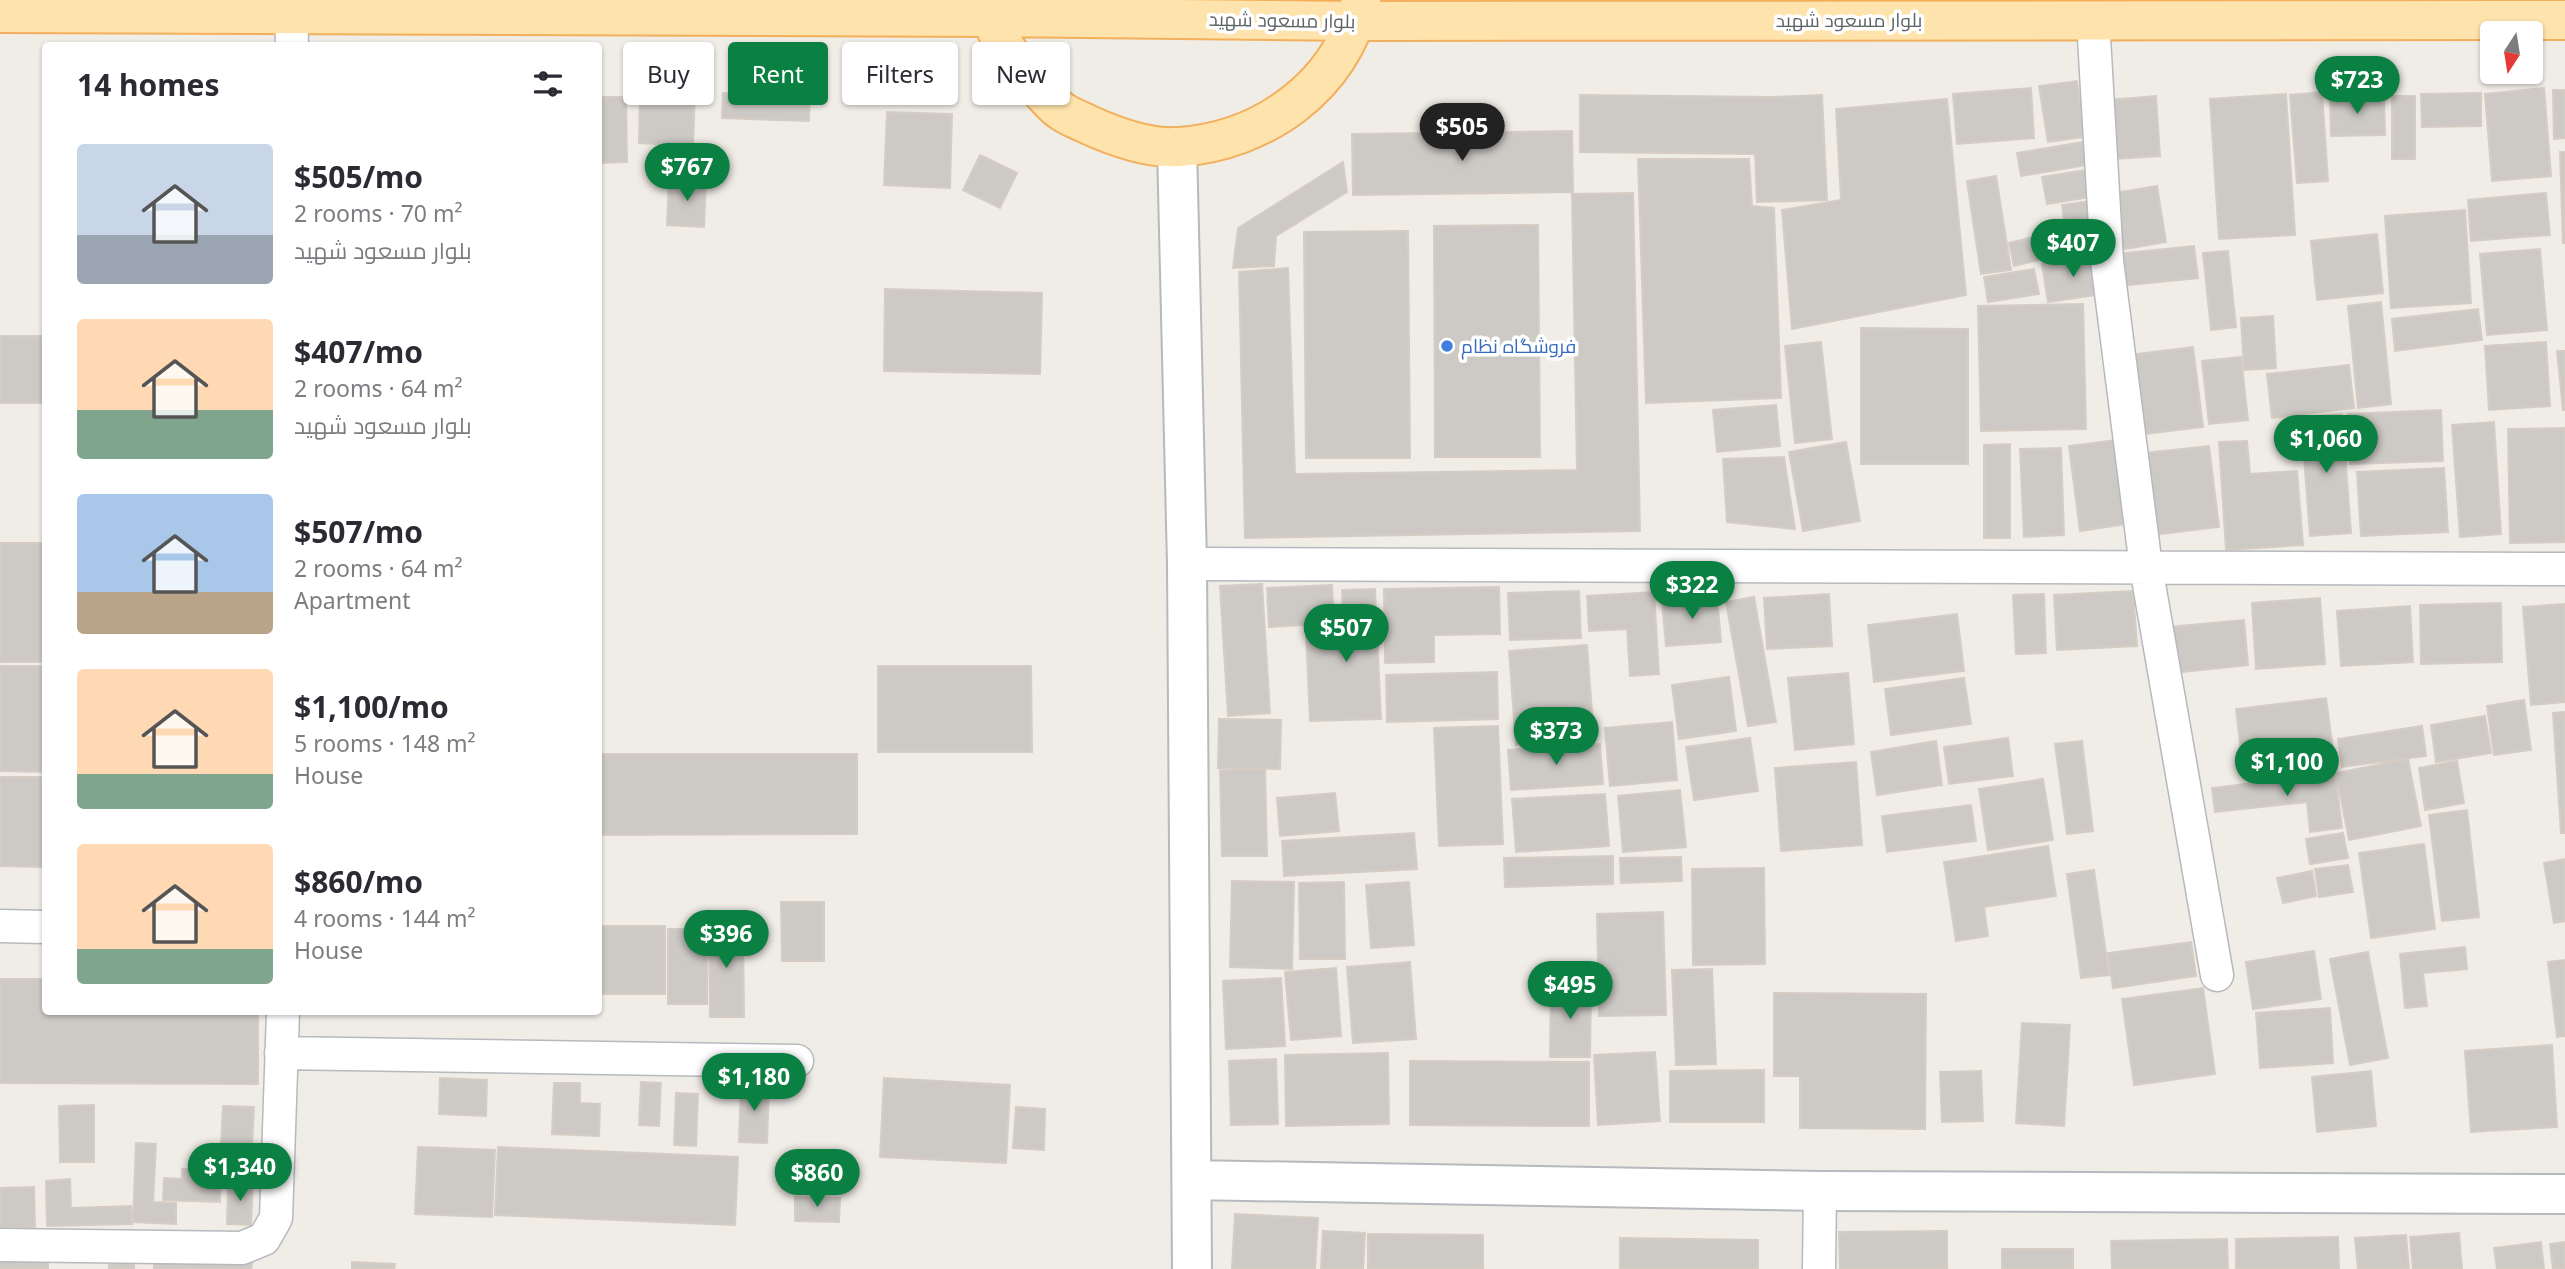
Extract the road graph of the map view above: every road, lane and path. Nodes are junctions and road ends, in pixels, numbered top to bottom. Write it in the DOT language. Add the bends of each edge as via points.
graph roads {
  1 [pos="988,8"];
  2 [pos="1802,10"];
  3 [pos="2429,10"];
  4 [pos="1359,11"];
  5 [pos="0,13"];
  6 [pos="291,20"];
  7 [pos="2093,20"];
  8 [pos="2565,20"];
  9 [pos="1177,147"];
  10 [pos="1187,564"];
  11 [pos="2146,567"];
  12 [pos="2565,569"];
  13 [pos="0,926"];
  14 [pos="42,927"];
  15 [pos="2217,975"];
  16 [pos="283,1015"];
  17 [pos="281,1053"];
  18 [pos="797,1061"];
  19 [pos="1192,1180"];
  20 [pos="1820,1191"];
  21 [pos="2565,1194"];
  22 [pos="0,1245"];
  23 [pos="1192,1269"];
  24 [pos="1819,1269"];
  1 -- 4 [label="main road, بلوار مسعود شهید"];
  1 -- 6 [label="main road, بلوار مسعود شهید"];
  1 -- 9 [label="main road" via="1019,70 1062,112 1117,138"];
  2 -- 4 [label="main road, بلوار مسعود شهید"];
  2 -- 7 [label="main road, بلوار مسعود شهید"];
  3 -- 7 [label="main road, بلوار مسعود شهید"];
  3 -- 8 [label="main road, بلوار مسعود شهید"];
  4 -- 9 [label="main road" via="1328,72 1286,112 1234,137"];
  5 -- 6 [label="main road, بلوار مسعود شهید"];
  7 -- 11 [label="street" via="2107,261"];
  9 -- 10 [label="street"];
  10 -- 11 [label="street"];
  10 -- 19 [label="street"];
  11 -- 12 [label="street"];
  11 -- 15 [label="street"];
  13 -- 14 [label="street"];
  16 -- 17 [label="street"];
  17 -- 18 [label="street"];
  17 -- 22 [label="street" via="276,1218 264,1239 242,1248"];
  19 -- 20 [label="street"];
  19 -- 23 [label="street"];
  20 -- 21 [label="street"];
  20 -- 24 [label="street"];
}
